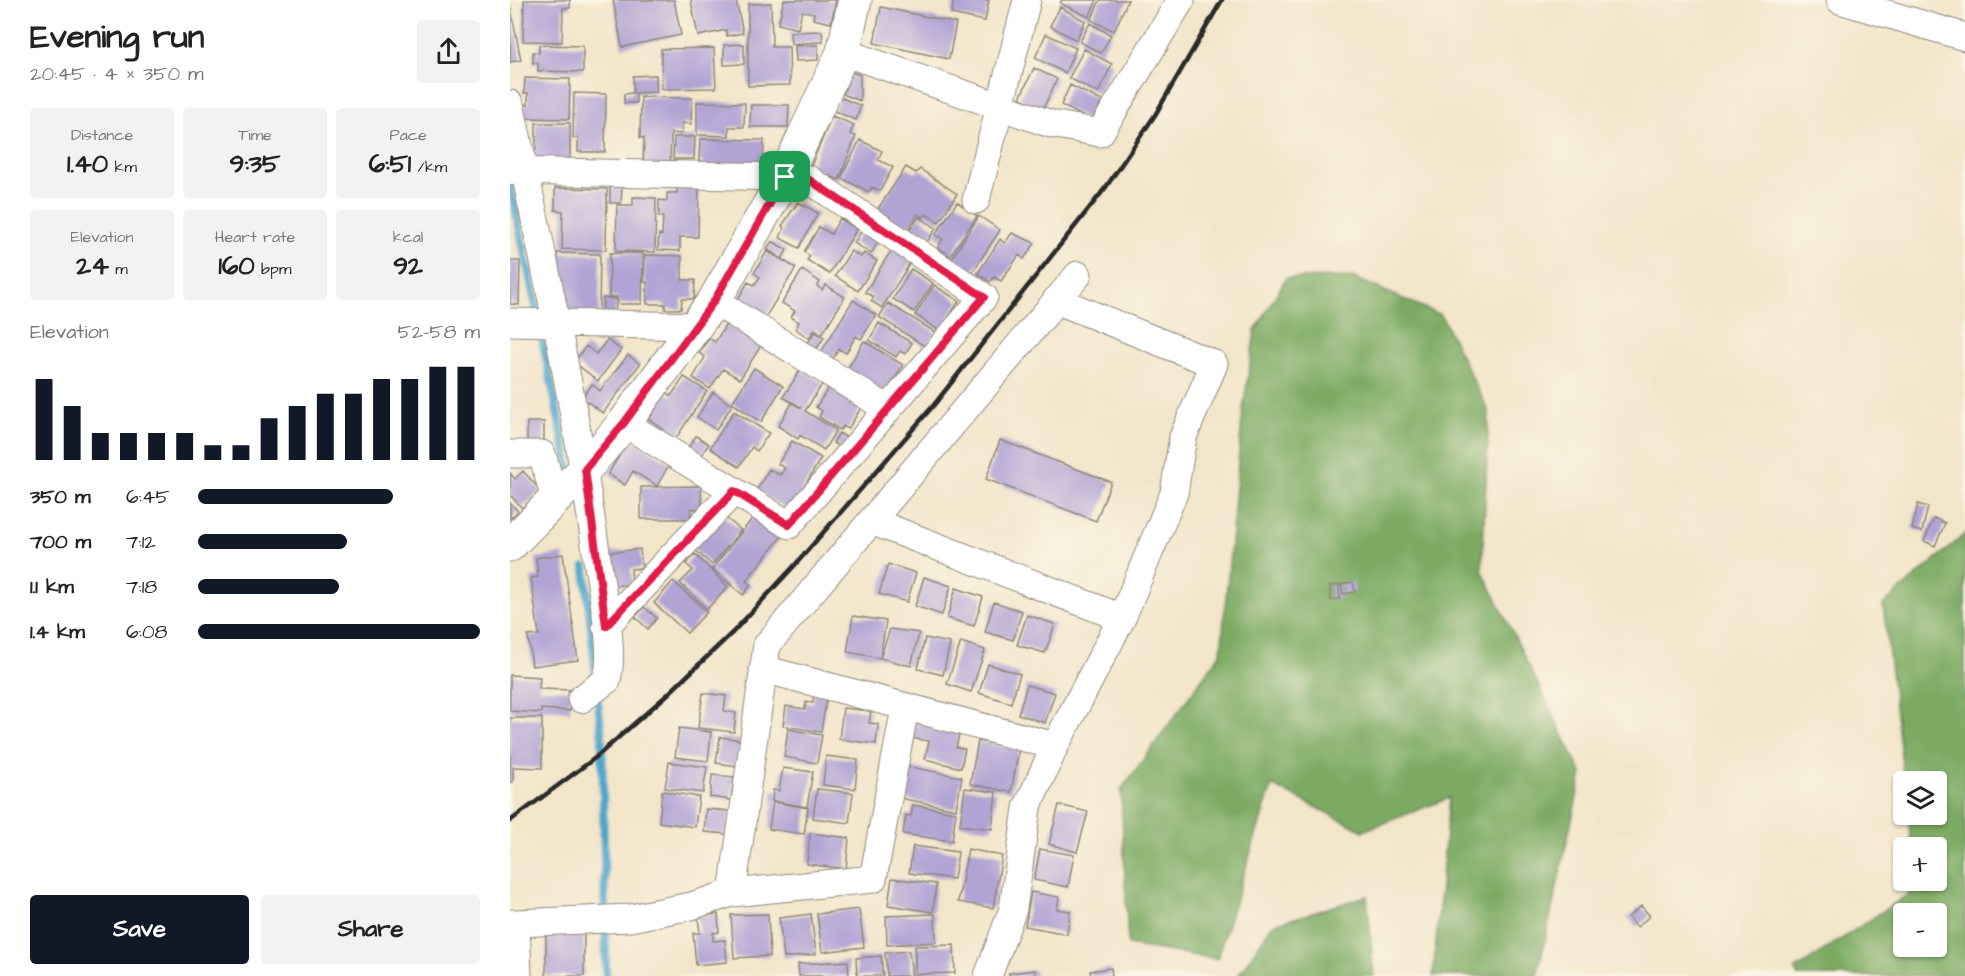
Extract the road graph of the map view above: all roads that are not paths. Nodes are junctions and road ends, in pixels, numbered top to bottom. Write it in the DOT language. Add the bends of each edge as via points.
graph roads {
  1 [pos="855,0"];
  2 [pos="1027,0"];
  3 [pos="1181,0"];
  4 [pos="1840,0"];
  5 [pos="1965,37"];
  6 [pos="843,52"];
  7 [pos="510,104"];
  8 [pos="1001,107"];
  9 [pos="518,171"];
  10 [pos="785,177"];
  11 [pos="976,200"];
  12 [pos="1078,275"];
  13 [pos="1056,300"];
  14 [pos="706,313"];
  15 [pos="536,322"];
  16 [pos="888,409"];
  17 [pos="624,423"];
  18 [pos="510,454"];
  19 [pos="569,484"];
  20 [pos="734,491"];
  21 [pos="871,521"];
  22 [pos="510,545"];
  23 [pos="1122,618"];
  24 [pos="606,626"];
  25 [pos="763,669"];
  26 [pos="591,692"];
  27 [pos="905,708"];
  28 [pos="1055,746"];
  29 [pos="732,893"];
  30 [pos="513,923"];
  31 [pos="518,976"];
  32 [pos="988,976"];
  1 -- 6 [label="street"];
  2 -- 8 [label="street"];
  3 -- 8 [label="street" via="1100,133 1051,124"];
  4 -- 5 [label="street"];
  6 -- 8 [label="street"];
  6 -- 10 [label="street"];
  7 -- 9 [label="street"];
  8 -- 11 [label="street"];
  9 -- 10 [label="street"];
  9 -- 15 [label="street"];
  10 -- 14 [label="street"];
  10 -- 16 [label="street" via="808,179 984,297"];
  12 -- 13 [label="street"];
  13 -- 21 [label="street"];
  13 -- 23 [label="street" via="1214,364 1183,437 1174,493"];
  14 -- 15 [label="street"];
  14 -- 16 [label="street"];
  14 -- 17 [label="street"];
  15 -- 19 [label="street"];
  16 -- 20 [label="street" via="789,525"];
  17 -- 19 [label="street"];
  17 -- 20 [label="street"];
  18 -- 19 [label="street" via="542,454"];
  19 -- 22 [label="street"];
  19 -- 24 [label="street"];
  20 -- 24 [label="street"];
  21 -- 23 [label="street"];
  21 -- 25 [label="street" via="767,645"];
  23 -- 28 [label="street"];
  24 -- 26 [label="street" via="611,665 607,680"];
  25 -- 27 [label="street"];
  25 -- 29 [label="street"];
  27 -- 28 [label="street"];
  27 -- 29 [label="street" via="873,879"];
  28 -- 32 [label="street" via="1027,808 1013,909"];
  29 -- 30 [label="street" via="630,918"];
  30 -- 31 [label="street"];
}
